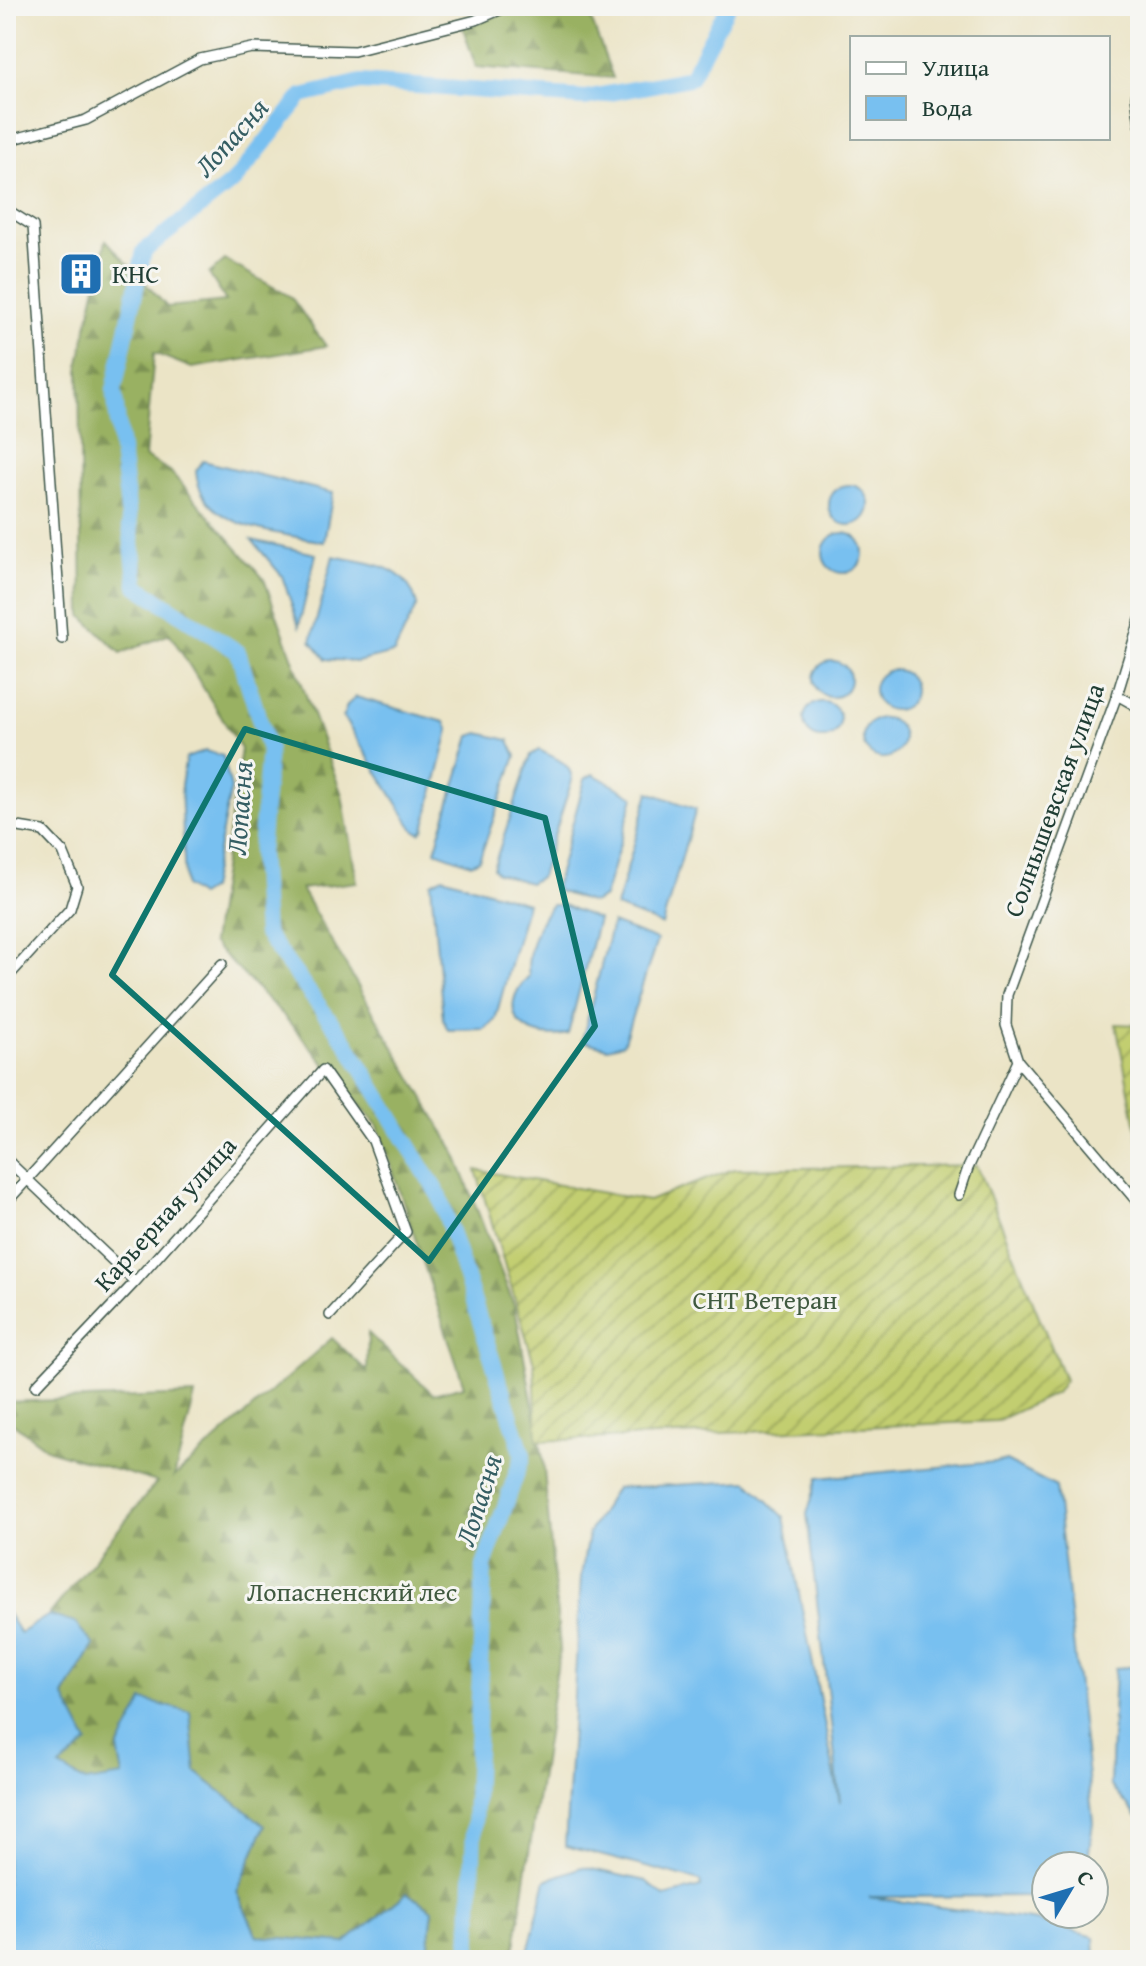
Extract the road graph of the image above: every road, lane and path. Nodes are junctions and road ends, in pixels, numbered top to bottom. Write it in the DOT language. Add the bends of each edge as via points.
graph roads {
  1 [pos="509,6"];
  2 [pos="1140,92"];
  3 [pos="1140,125"];
  4 [pos="6,141"];
  5 [pos="6,209"];
  6 [pos="1140,620"];
  7 [pos="62,639"];
  8 [pos="1117,695"];
  9 [pos="1140,708"];
  10 [pos="6,825"];
  11 [pos="222,964"];
  12 [pos="6,979"];
  13 [pos="1018,1061"];
  14 [pos="6,1159"];
  15 [pos="27,1180"];
  16 [pos="959,1195"];
  17 [pos="6,1203"];
  18 [pos="1140,1205"];
  19 [pos="135,1282"];
  20 [pos="330,1315"];
  21 [pos="36,1386"];
  1 -- 4 [label="street" via="476,20 354,51 252,48 200,59 86,120"];
  2 -- 3 [label="street"];
  5 -- 7 [label="street" via="33,226"];
  6 -- 8 [label="street, Солнышевская улица"];
  8 -- 9 [label="street"];
  8 -- 13 [label="street, Солнышевская улица" via="1007,995 1006,1025"];
  10 -- 12 [label="street" via="43,831 63,852 77,886 70,909"];
  11 -- 15 [label="street"];
  13 -- 16 [label="street"];
  13 -- 18 [label="street"];
  14 -- 15 [label="street"];
  15 -- 17 [label="street"];
  15 -- 19 [label="street"];
  19 -- 20 [label="street, Карьерная улица" via="323,1070 373,1141 406,1232"];
  19 -- 21 [label="street, Карьерная улица"];
}
